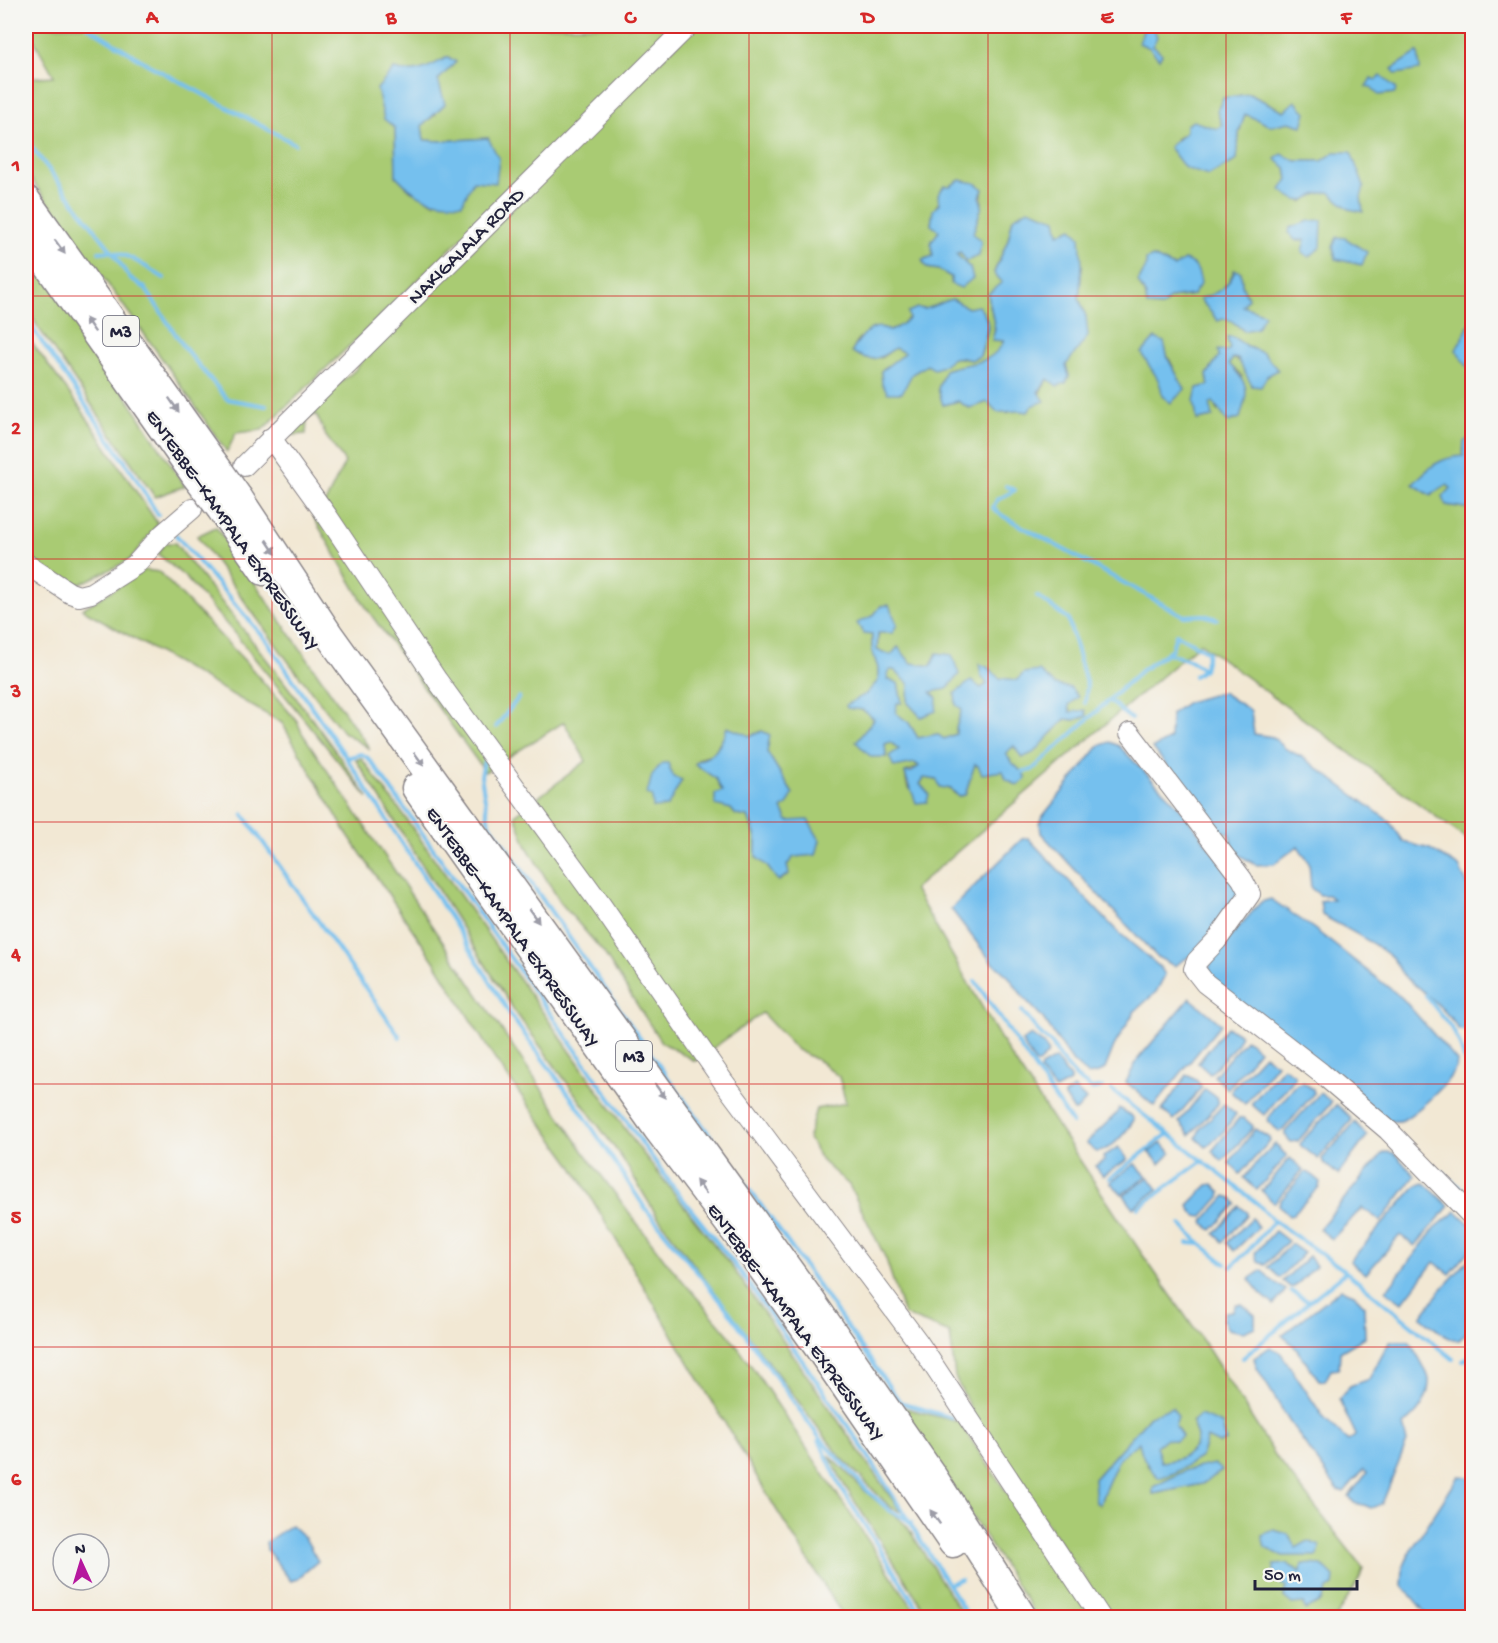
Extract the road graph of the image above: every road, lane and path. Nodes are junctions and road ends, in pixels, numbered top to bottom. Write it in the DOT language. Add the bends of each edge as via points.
graph roads {
  1 [pos="688,26"];
  2 [pos="26,200"];
  3 [pos="26,234"];
  4 [pos="271,438"];
  5 [pos="244,466"];
  6 [pos="205,470"];
  7 [pos="230,504"];
  8 [pos="192,509"];
  9 [pos="26,564"];
  10 [pos="1130,734"];
  11 [pos="1473,1216"];
  12 [pos="1004,1617"];
  13 [pos="1023,1617"];
  14 [pos="1101,1617"];
  1 -- 4 [label="street, NAKIGALALA ROAD"];
  2 -- 6 [label="highway, ENTEBBE–KAMPALA EXPRESSWAY / M3, one-way"];
  6 -- 3 [label="highway, ENTEBBE–KAMPALA EXPRESSWAY / M3, one-way"];
  4 -- 5 [label="street, NAKIGALALA ROAD"];
  4 -- 14 [label="street" via="437,680 601,905 723,1082 918,1342"];
  6 -- 7 [label="highway, ENTEBBE–KAMPALA EXPRESSWAY / M3, bridge"];
  12 -- 7 [label="highway, ENTEBBE–KAMPALA EXPRESSWAY / M3, one-way" via="821,1351 657,1128"];
  7 -- 13 [label="highway, M3, one-way" via="811,1301 931,1474"];
  8 -- 9 [label="street" via="135,565 91,593 70,593"];
  10 -- 11 [label="street" via="1250,894 1194,969 1205,983 1388,1130"];
}
